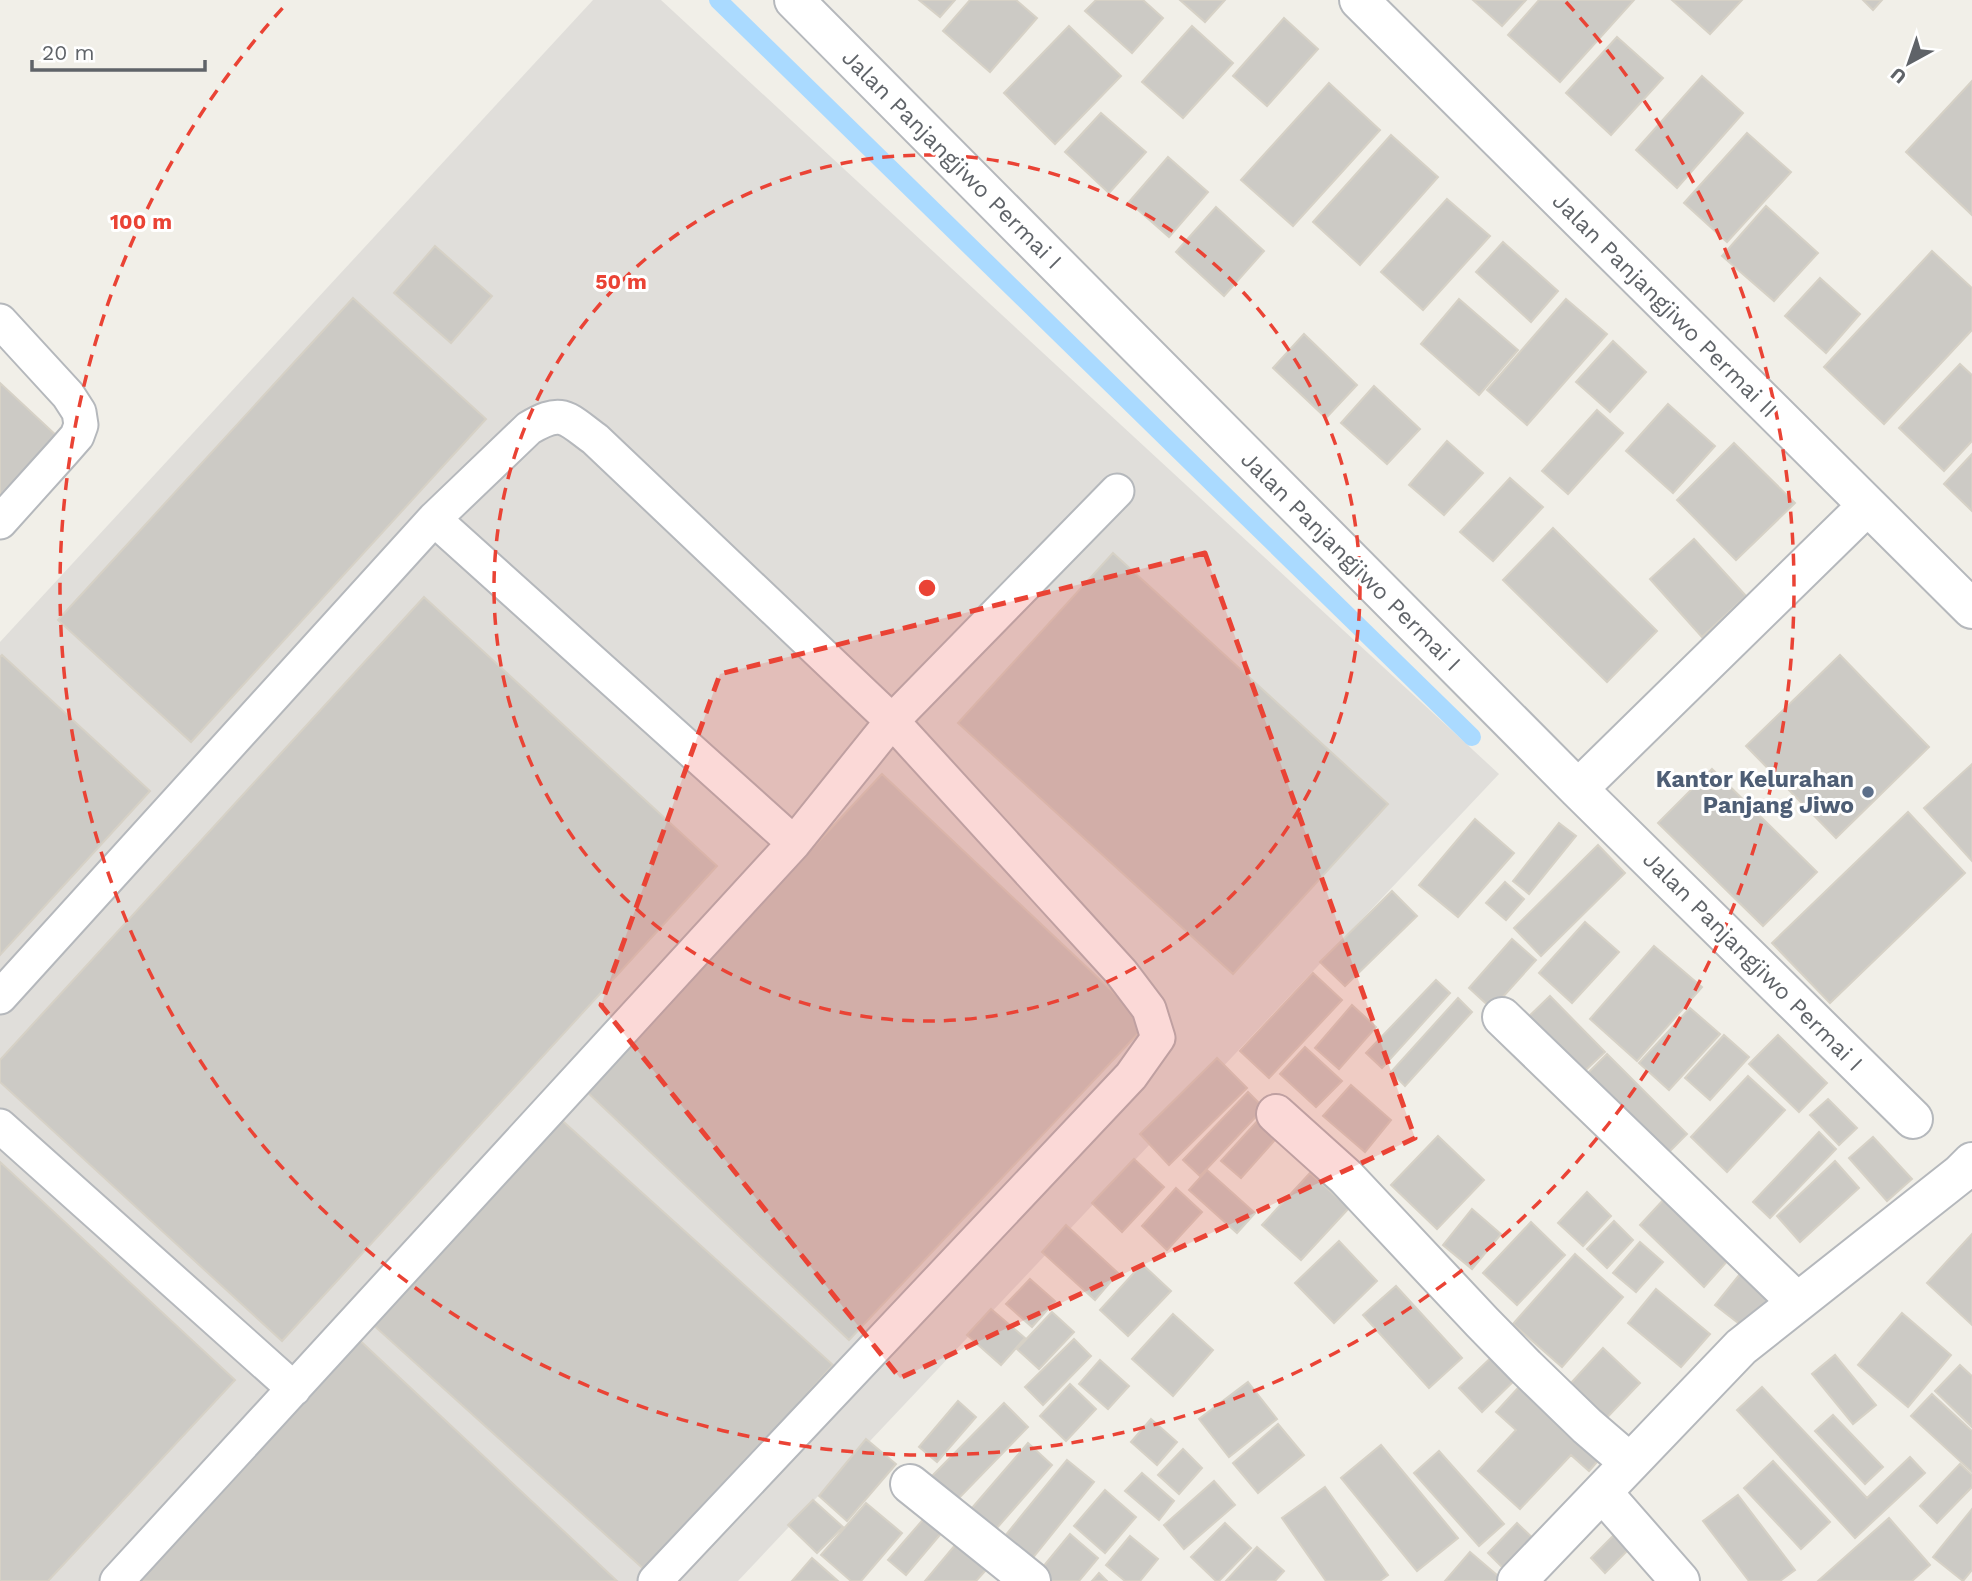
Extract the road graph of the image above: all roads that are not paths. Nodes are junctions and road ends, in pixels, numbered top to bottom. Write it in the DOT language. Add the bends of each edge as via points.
graph roads {
  1 [pos="794,0"];
  2 [pos="1359,0"];
  3 [pos="0,321"];
  4 [pos="1117,491"];
  5 [pos="1867,506"];
  6 [pos="435,519"];
  7 [pos="0,522"];
  8 [pos="1972,609"];
  9 [pos="892,720"];
  10 [pos="1578,789"];
  11 [pos="794,843"];
  12 [pos="0,997"];
  13 [pos="1502,1017"];
  14 [pos="1276,1114"];
  15 [pos="1913,1119"];
  16 [pos="0,1126"];
  17 [pos="1968,1174"];
  18 [pos="1797,1302"];
  19 [pos="294,1389"];
  20 [pos="1630,1463"];
  21 [pos="910,1485"];
  22 [pos="1602,1492"];
  23 [pos="117,1581"];
  24 [pos="654,1581"];
  25 [pos="1031,1581"];
  26 [pos="1517,1581"];
  27 [pos="1680,1581"];
  1 -- 10 [label="street, Jalan Panjangjiwo Permai I"];
  2 -- 5 [label="street, Jalan Panjangjiwo Permai II"];
  3 -- 7 [label="lane" via="68,395 81,425 77,436"];
  4 -- 9 [label="lane"];
  5 -- 8 [label="street, Jalan Panjangjiwo Permai II"];
  5 -- 10 [label="street"];
  6 -- 9 [label="lane" via="529,428 547,417 573,422"];
  6 -- 11 [label="lane"];
  6 -- 12 [label="lane"];
  9 -- 11 [label="lane"];
  9 -- 24 [label="lane" via="1121,972 1149,1009 1158,1038 1131,1076"];
  10 -- 15 [label="street, Jalan Panjangjiwo Permai I"];
  11 -- 19 [label="lane"];
  13 -- 18 [label="street"];
  14 -- 20 [label="street" via="1346,1177 1517,1359"];
  16 -- 19 [label="lane"];
  17 -- 18 [label="street"];
  18 -- 20 [label="street" via="1741,1347"];
  19 -- 23 [label="lane"];
  20 -- 22 [label="street"];
  21 -- 25 [label="street"];
  22 -- 26 [label="street"];
  22 -- 27 [label="street"];
}
